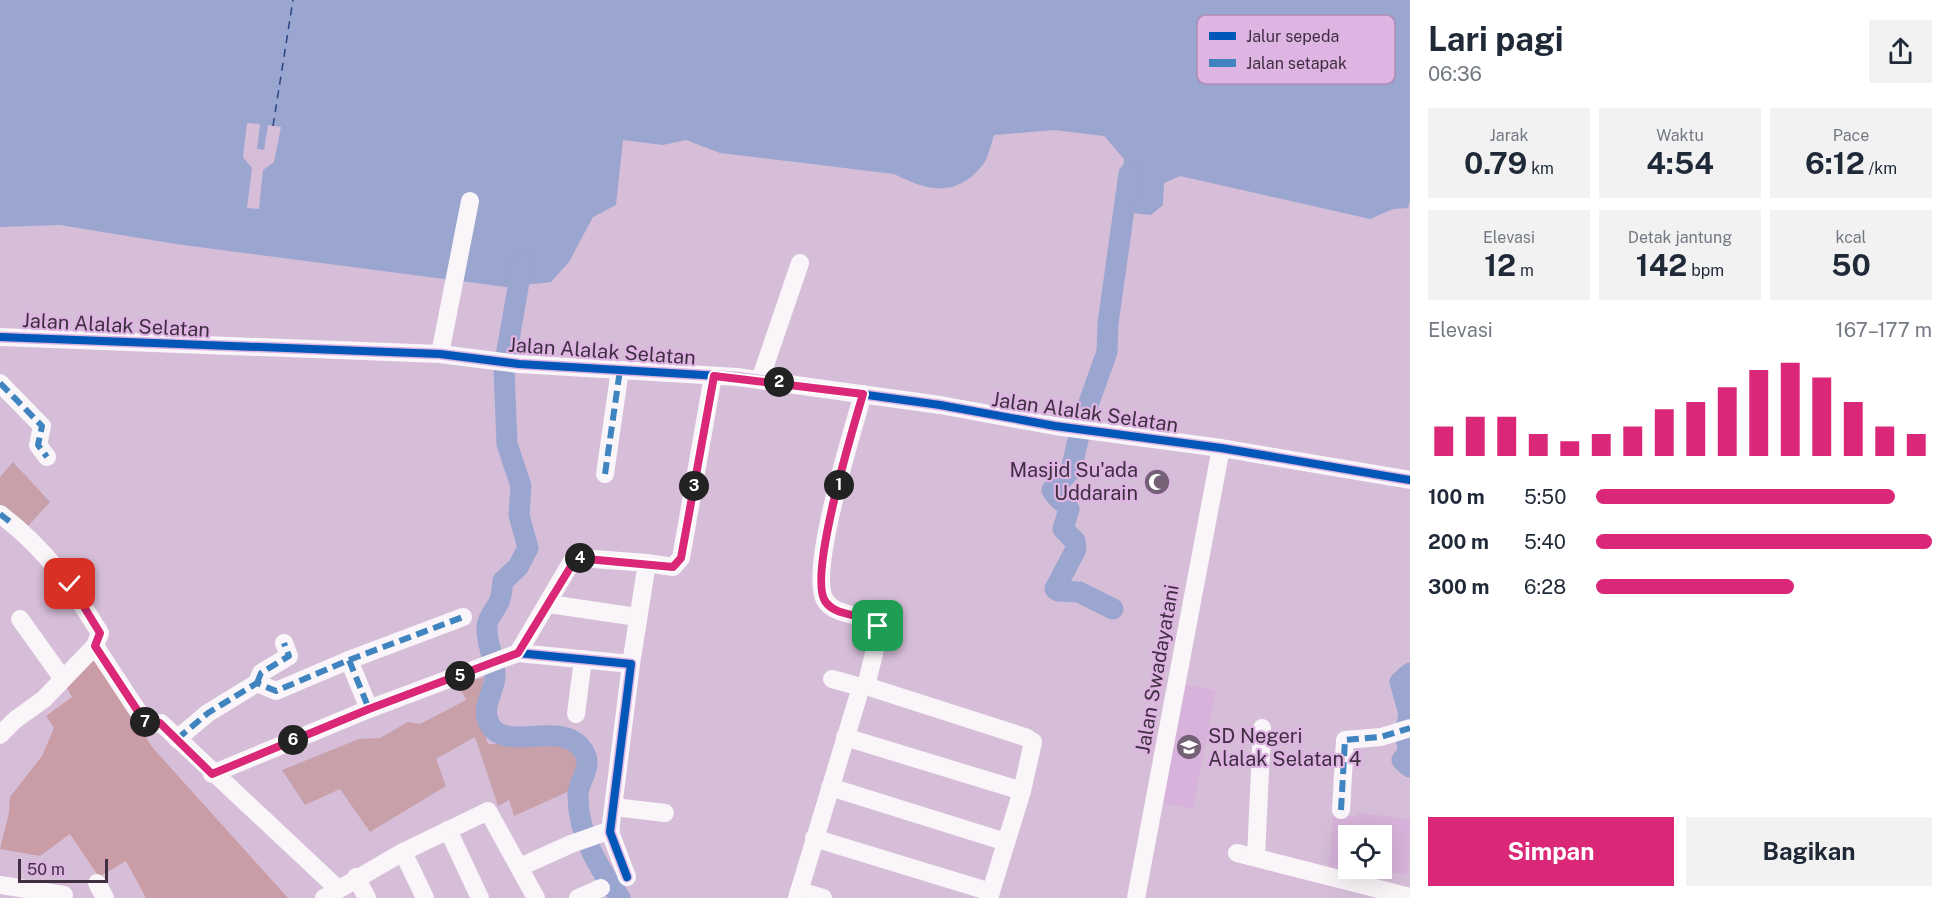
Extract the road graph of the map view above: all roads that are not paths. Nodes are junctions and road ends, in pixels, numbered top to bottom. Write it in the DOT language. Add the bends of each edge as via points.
graph roads {
  1 [pos="470,201"];
  2 [pos="800,263"];
  3 [pos="0,337"];
  4 [pos="440,354"];
  5 [pos="620,370"];
  6 [pos="714,376"];
  7 [pos="760,380"];
  8 [pos="0,383"];
  9 [pos="863,394"];
  10 [pos="1221,448"];
  11 [pos="47,457"];
  12 [pos="605,474"];
  13 [pos="1410,480"];
  14 [pos="0,514"];
  15 [pos="647,563"];
  16 [pos="549,604"];
  17 [pos="463,617"];
  18 [pos="637,617"];
  19 [pos="20,620"];
  20 [pos="284,643"];
  21 [pos="95,646"];
  22 [pos="517,654"];
  23 [pos="583,659"];
  24 [pos="349,660"];
  25 [pos="631,664"];
  26 [pos="63,679"];
  27 [pos="832,679"];
  28 [pos="257,683"];
  29 [pos="863,686"];
  30 [pos="369,709"];
  31 [pos="576,714"];
  32 [pos="1262,728"];
  33 [pos="1407,730"];
  34 [pos="0,735"];
  35 [pos="845,737"];
  36 [pos="177,739"];
  37 [pos="212,774"];
  38 [pos="830,787"];
  39 [pos="1022,791"];
  40 [pos="614,807"];
  41 [pos="1341,810"];
  42 [pos="664,813"];
  43 [pos="448,830"];
  44 [pos="602,832"];
  45 [pos="814,838"];
  46 [pos="1006,843"];
  47 [pos="403,852"];
  48 [pos="1237,853"];
  49 [pos="1256,857"];
  50 [pos="520,867"];
  51 [pos="356,877"];
  52 [pos="627,877"];
  53 [pos="0,885"];
  54 [pos="601,888"];
  55 [pos="331,893"];
  56 [pos="798,894"];
  57 [pos="64,895"];
  58 [pos="990,895"];
  59 [pos="1410,897"];
  60 [pos="367,898"];
  61 [pos="425,898"];
  62 [pos="480,898"];
  63 [pos="536,898"];
  64 [pos="578,898"];
  65 [pos="823,898"];
  66 [pos="1136,898"];
  1 -- 4 [label="street"];
  2 -- 7 [label="street"];
  3 -- 4 [label="street, Jalan Alalak Selatan"];
  4 -- 5 [label="street, Jalan Alalak Selatan"];
  5 -- 6 [label="street, Jalan Alalak Selatan"];
  5 -- 12 [label="street"];
  6 -- 7 [label="street, Jalan Alalak Selatan"];
  6 -- 15 [label="street" via="681,558 673,567"];
  7 -- 9 [label="street, Jalan Alalak Selatan"];
  8 -- 11 [label="street" via="42,426 39,445"];
  9 -- 10 [label="street, Jalan Alalak Selatan" via="1055,426"];
  9 -- 29 [label="street" via="820,566 825,601 836,610 875,623 880,629"];
  10 -- 13 [label="street, Jalan Alalak Selatan"];
  10 -- 66 [label="street, Jalan Swadayatani"];
  14 -- 21 [label="street" via="46,553 70,584 100,633"];
  15 -- 16 [label="street" via="576,558"];
  15 -- 18 [label="street"];
  16 -- 18 [label="street"];
  16 -- 22 [label="street"];
  17 -- 24 [label="street"];
  18 -- 25 [label="street"];
  19 -- 26 [label="street"];
  20 -- 28 [label="street" via="289,656 261,673"];
  21 -- 26 [label="street"];
  21 -- 36 [label="street" via="147,725 160,723"];
  22 -- 23 [label="street"];
  22 -- 30 [label="street"];
  23 -- 25 [label="street"];
  23 -- 31 [label="street"];
  24 -- 28 [label="street" via="276,691"];
  24 -- 30 [label="street"];
  25 -- 40 [label="street"];
  26 -- 34 [label="street"];
  27 -- 29 [label="street"];
  28 -- 36 [label="street" via="208,713"];
  29 -- 35 [label="street"];
  29 -- 39 [label="street" via="1031,739 1033,749"];
  30 -- 37 [label="street"];
  32 -- 49 [label="street"];
  33 -- 41 [label="street" via="1345,740"];
  35 -- 38 [label="street"];
  35 -- 39 [label="street"];
  36 -- 37 [label="street"];
  37 -- 55 [label="street"];
  38 -- 45 [label="street"];
  38 -- 46 [label="street"];
  39 -- 46 [label="street"];
  40 -- 42 [label="street"];
  40 -- 44 [label="street"];
  43 -- 47 [label="street"];
  43 -- 50 [label="street" via="489,811"];
  43 -- 62 [label="street"];
  44 -- 50 [label="street"];
  44 -- 52 [label="street"];
  45 -- 56 [label="street"];
  45 -- 58 [label="street"];
  46 -- 58 [label="street"];
  47 -- 51 [label="street"];
  47 -- 61 [label="street"];
  48 -- 49 [label="street"];
  49 -- 59 [label="street"];
  50 -- 63 [label="street"];
  51 -- 55 [label="street"];
  51 -- 60 [label="street"];
  53 -- 57 [label="street"];
  54 -- 64 [label="street"];
  56 -- 65 [label="street"];
}
